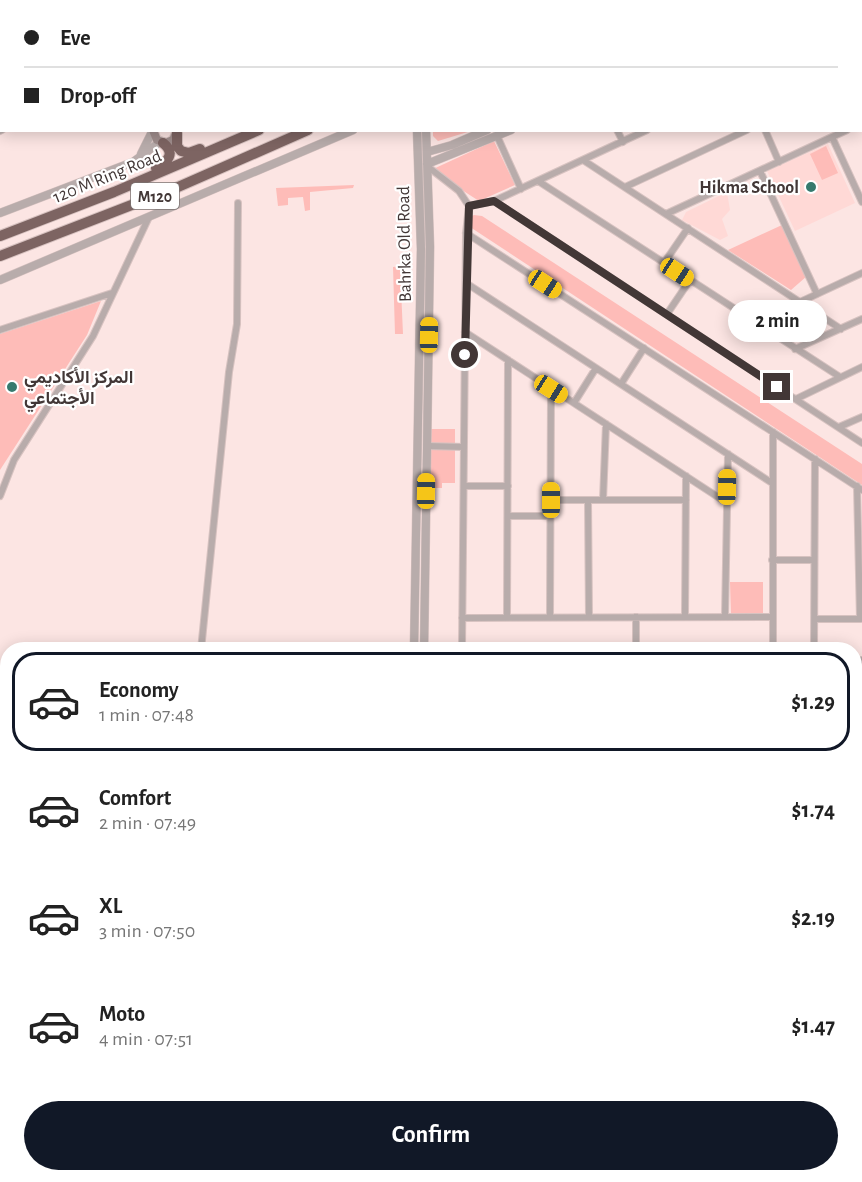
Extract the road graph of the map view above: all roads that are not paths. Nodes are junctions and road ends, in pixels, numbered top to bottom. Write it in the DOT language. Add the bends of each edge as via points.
graph roads {
  1 [pos="152,132"];
  2 [pos="154,132"];
  3 [pos="177,132"];
  4 [pos="254,132"];
  5 [pos="303,132"];
  6 [pos="348,132"];
  7 [pos="417,132"];
  8 [pos="426,132"];
  9 [pos="482,132"];
  10 [pos="508,132"];
  11 [pos="618,132"];
  12 [pos="643,132"];
  13 [pos="766,132"];
  14 [pos="842,132"];
  15 [pos="732,134"];
  16 [pos="832,137"];
  17 [pos="498,138"];
  18 [pos="238,139"];
  19 [pos="161,142"];
  20 [pos="622,142"];
  21 [pos="445,147"];
  22 [pos="427,152"];
  23 [pos="448,157"];
  24 [pos="583,160"];
  25 [pos="779,162"];
  26 [pos="427,165"];
  27 [pos="111,170"];
  28 [pos="760,171"];
  29 [pos="538,181"];
  30 [pos="130,185"];
  31 [pos="625,187"];
  32 [pos="520,189"];
  33 [pos="494,201"];
  34 [pos="862,202"];
  35 [pos="238,203"];
  36 [pos="469,206"];
  37 [pos="0,213"];
  38 [pos="666,214"];
  39 [pos="149,217"];
  40 [pos="688,228"];
  41 [pos="466,232"];
  42 [pos="0,236"];
  43 [pos="0,256"];
  44 [pos="664,263"];
  45 [pos="862,273"];
  46 [pos="0,280"];
  47 [pos="690,280"];
  48 [pos="466,283"];
  49 [pos="112,293"];
  50 [pos="817,294"];
  51 [pos="800,302"];
  52 [pos="667,314"];
  53 [pos="862,319"];
  54 [pos="841,329"];
  55 [pos="0,330"];
  56 [pos="465,332"];
  57 [pos="644,348"];
  58 [pos="795,348"];
  59 [pos="508,360"];
  60 [pos="862,367"];
  61 [pos="596,368"];
  62 [pos="840,377"];
  63 [pos="621,384"];
  64 [pos="551,389"];
  65 [pos="796,399"];
  66 [pos="574,403"];
  67 [pos="862,417"];
  68 [pos="606,424"];
  69 [pos="839,427"];
  70 [pos="773,432"];
  71 [pos="862,443"];
  72 [pos="427,446"];
  73 [pos="464,447"];
  74 [pos="728,454"];
  75 [pos="815,459"];
  76 [pos="686,476"];
  77 [pos="772,483"];
  78 [pos="464,486"];
  79 [pos="508,486"];
  80 [pos="859,488"];
  81 [pos="0,496"];
  82 [pos="551,500"];
  83 [pos="603,500"];
  84 [pos="686,500"];
  85 [pos="588,501"];
  86 [pos="727,503"];
  87 [pos="508,516"];
  88 [pos="551,516"];
  89 [pos="859,545"];
  90 [pos="772,560"];
  91 [pos="814,560"];
  92 [pos="772,616"];
  93 [pos="550,617"];
  94 [pos="589,617"];
  95 [pos="636,617"];
  96 [pos="685,617"];
  97 [pos="725,617"];
  98 [pos="462,618"];
  99 [pos="507,618"];
  100 [pos="815,619"];
  101 [pos="861,619"];
  102 [pos="202,642"];
  103 [pos="414,642"];
  104 [pos="424,642"];
  105 [pos="462,642"];
  106 [pos="636,642"];
  107 [pos="773,642"];
  108 [pos="814,642"];
  1 -- 27 [label="street" via="138,156"];
  2 -- 19 [label="main road"];
  3 -- 18 [label="highway" via="177,146 186,153"];
  3 -- 19 [label="main road" via="173,140"];
  4 -- 18 [label="highway, 120 M Ring Road / M120"];
  5 -- 43 [label="highway, 120 M Ring Road / M120" via="178,187"];
  6 -- 39 [label="street"];
  7 -- 103 [label="street" via="421,249"];
  8 -- 22 [label="street, Bahrka Old Road"];
  9 -- 21 [label="street"];
  10 -- 17 [label="street"];
  11 -- 20 [label="street"];
  12 -- 20 [label="street"];
  13 -- 25 [label="street"];
  14 -- 16 [label="street"];
  15 -- 31 [label="street"];
  16 -- 25 [label="street"];
  16 -- 34 [label="street"];
  17 -- 23 [label="street"];
  17 -- 32 [label="street"];
  18 -- 30 [label="highway, 120 M Ring Road / M120"];
  19 -- 27 [label="street" via="139,159"];
  19 -- 30 [label="highway" via="170,150 168,161"];
  20 -- 24 [label="street"];
  21 -- 22 [label="street"];
  21 -- 23 [label="street"];
  22 -- 26 [label="street, Bahrka Old Road"];
  23 -- 26 [label="street"];
  24 -- 29 [label="street"];
  24 -- 31 [label="street"];
  25 -- 28 [label="street"];
  26 -- 36 [label="street" via="459,191"];
  26 -- 72 [label="street, Bahrka Old Road"];
  27 -- 37 [label="street"];
  28 -- 38 [label="street"];
  28 -- 50 [label="street"];
  29 -- 32 [label="street"];
  29 -- 44 [label="street"];
  30 -- 42 [label="highway, 120 M Ring Road / M120"];
  31 -- 38 [label="street"];
  32 -- 33 [label="street"];
  33 -- 36 [label="street"];
  33 -- 52 [label="street"];
  35 -- 102 [label="street" via="235,352 229,372"];
  36 -- 41 [label="street"];
  38 -- 40 [label="street"];
  39 -- 46 [label="street"];
  39 -- 49 [label="street"];
  40 -- 44 [label="street"];
  40 -- 51 [label="street"];
  41 -- 48 [label="street"];
  41 -- 57 [label="street"];
  44 -- 47 [label="street"];
  45 -- 50 [label="street"];
  47 -- 52 [label="street"];
  47 -- 58 [label="street"];
  48 -- 56 [label="street"];
  48 -- 61 [label="street"];
  49 -- 55 [label="street"];
  49 -- 81 [label="street" via="93,336 14,460"];
  50 -- 51 [label="street"];
  51 -- 54 [label="street"];
  52 -- 65 [label="street"];
  53 -- 54 [label="street"];
  54 -- 58 [label="street"];
  56 -- 59 [label="street"];
  56 -- 73 [label="street"];
  57 -- 63 [label="street"];
  57 -- 70 [label="street"];
  58 -- 62 [label="street"];
  59 -- 64 [label="street"];
  59 -- 79 [label="street"];
  60 -- 62 [label="street"];
  61 -- 63 [label="street"];
  61 -- 66 [label="street"];
  62 -- 65 [label="street"];
  63 -- 74 [label="street"];
  64 -- 66 [label="street"];
  64 -- 82 [label="street"];
  65 -- 69 [label="street"];
  66 -- 68 [label="street"];
  67 -- 69 [label="street"];
  68 -- 76 [label="street"];
  68 -- 83 [label="street"];
  69 -- 71 [label="street"];
  70 -- 75 [label="street"];
  70 -- 77 [label="street"];
  72 -- 73 [label="street"];
  72 -- 104 [label="street, Bahrka Old Road"];
  73 -- 78 [label="street"];
  74 -- 77 [label="street"];
  74 -- 86 [label="street"];
  75 -- 80 [label="street"];
  75 -- 91 [label="street"];
  76 -- 84 [label="street"];
  76 -- 86 [label="street"];
  77 -- 90 [label="street"];
  78 -- 79 [label="street"];
  78 -- 98 [label="street"];
  79 -- 87 [label="street"];
  80 -- 89 [label="street"];
  82 -- 85 [label="street"];
  82 -- 88 [label="street"];
  83 -- 84 [label="street"];
  83 -- 85 [label="street"];
  84 -- 96 [label="street"];
  85 -- 94 [label="street"];
  86 -- 97 [label="street"];
  87 -- 88 [label="street"];
  87 -- 99 [label="street"];
  88 -- 93 [label="street"];
  89 -- 101 [label="street"];
  90 -- 91 [label="street"];
  90 -- 92 [label="street"];
  91 -- 100 [label="street"];
  92 -- 97 [label="street"];
  92 -- 107 [label="street"];
  93 -- 94 [label="street"];
  93 -- 99 [label="street"];
  94 -- 95 [label="street"];
  95 -- 96 [label="street"];
  95 -- 106 [label="street"];
  96 -- 97 [label="street"];
  98 -- 99 [label="street"];
  98 -- 105 [label="street"];
  100 -- 101 [label="street"];
  100 -- 108 [label="street"];
}
